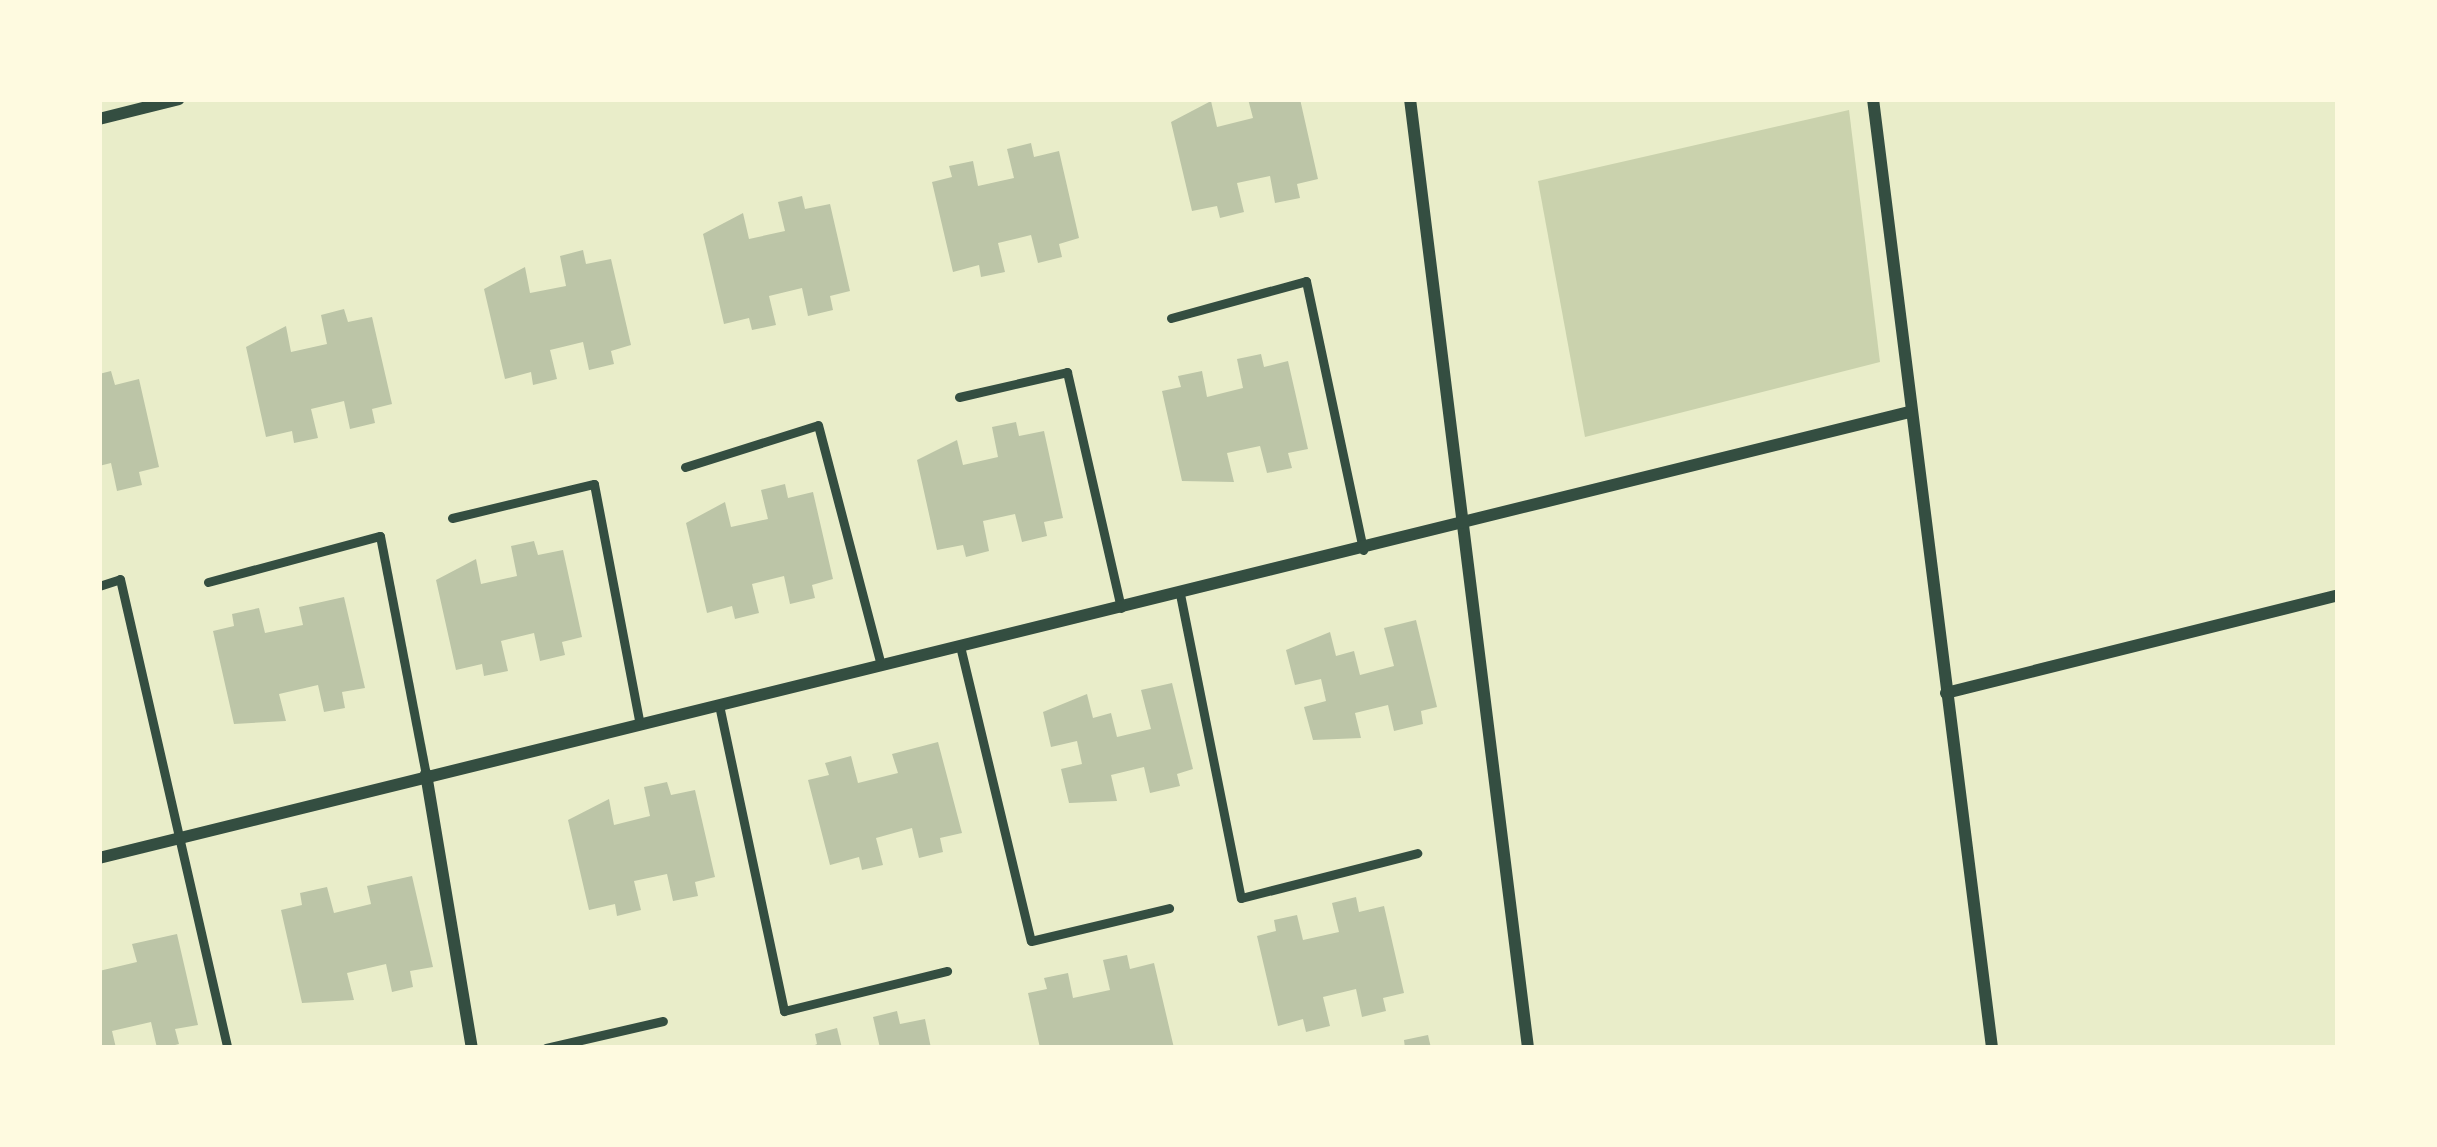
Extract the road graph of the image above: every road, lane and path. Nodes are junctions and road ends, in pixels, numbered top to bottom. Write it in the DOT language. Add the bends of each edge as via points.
graph roads {
  1 [pos="179,99"];
  2 [pos="1410,99"];
  3 [pos="1873,99"];
  4 [pos="99,119"];
  5 [pos="1171,318"];
  6 [pos="959,397"];
  7 [pos="1909,412"];
  8 [pos="685,467"];
  9 [pos="452,518"];
  10 [pos="1459,526"];
  11 [pos="1363,550"];
  12 [pos="208,582"];
  13 [pos="99,586"];
  14 [pos="1180,594"];
  15 [pos="2338,595"];
  16 [pos="1121,608"];
  17 [pos="960,646"];
  18 [pos="880,665"];
  19 [pos="1946,693"];
  20 [pos="718,704"];
  21 [pos="639,721"];
  22 [pos="426,774"];
  23 [pos="177,838"];
  24 [pos="1417,853"];
  25 [pos="99,857"];
  26 [pos="1169,908"];
  27 [pos="947,971"];
  28 [pos="663,1021"];
  29 [pos="227,1048"];
  30 [pos="472,1048"];
  31 [pos="546,1048"];
  32 [pos="1528,1048"];
  33 [pos="1992,1048"];
  1 -- 4 [label="street"];
  2 -- 10 [label="street"];
  3 -- 7 [label="street"];
  5 -- 11 [label="lane" via="1306,281"];
  6 -- 16 [label="lane" via="1067,372"];
  7 -- 10 [label="street"];
  7 -- 19 [label="street"];
  8 -- 18 [label="lane" via="818,425"];
  9 -- 21 [label="lane" via="594,484"];
  10 -- 11 [label="street"];
  10 -- 32 [label="street"];
  11 -- 14 [label="street"];
  12 -- 22 [label="lane" via="380,536"];
  13 -- 23 [label="lane" via="120,579"];
  14 -- 16 [label="street"];
  14 -- 24 [label="lane" via="1241,898"];
  15 -- 19 [label="street"];
  16 -- 17 [label="street"];
  17 -- 18 [label="street"];
  17 -- 26 [label="lane" via="1031,941"];
  18 -- 20 [label="street"];
  19 -- 33 [label="street"];
  20 -- 21 [label="street"];
  20 -- 27 [label="lane" via="784,1011"];
  21 -- 22 [label="street"];
  22 -- 23 [label="street"];
  22 -- 30 [label="street"];
  23 -- 25 [label="street"];
  23 -- 29 [label="lane"];
  28 -- 31 [label="lane"];
}
